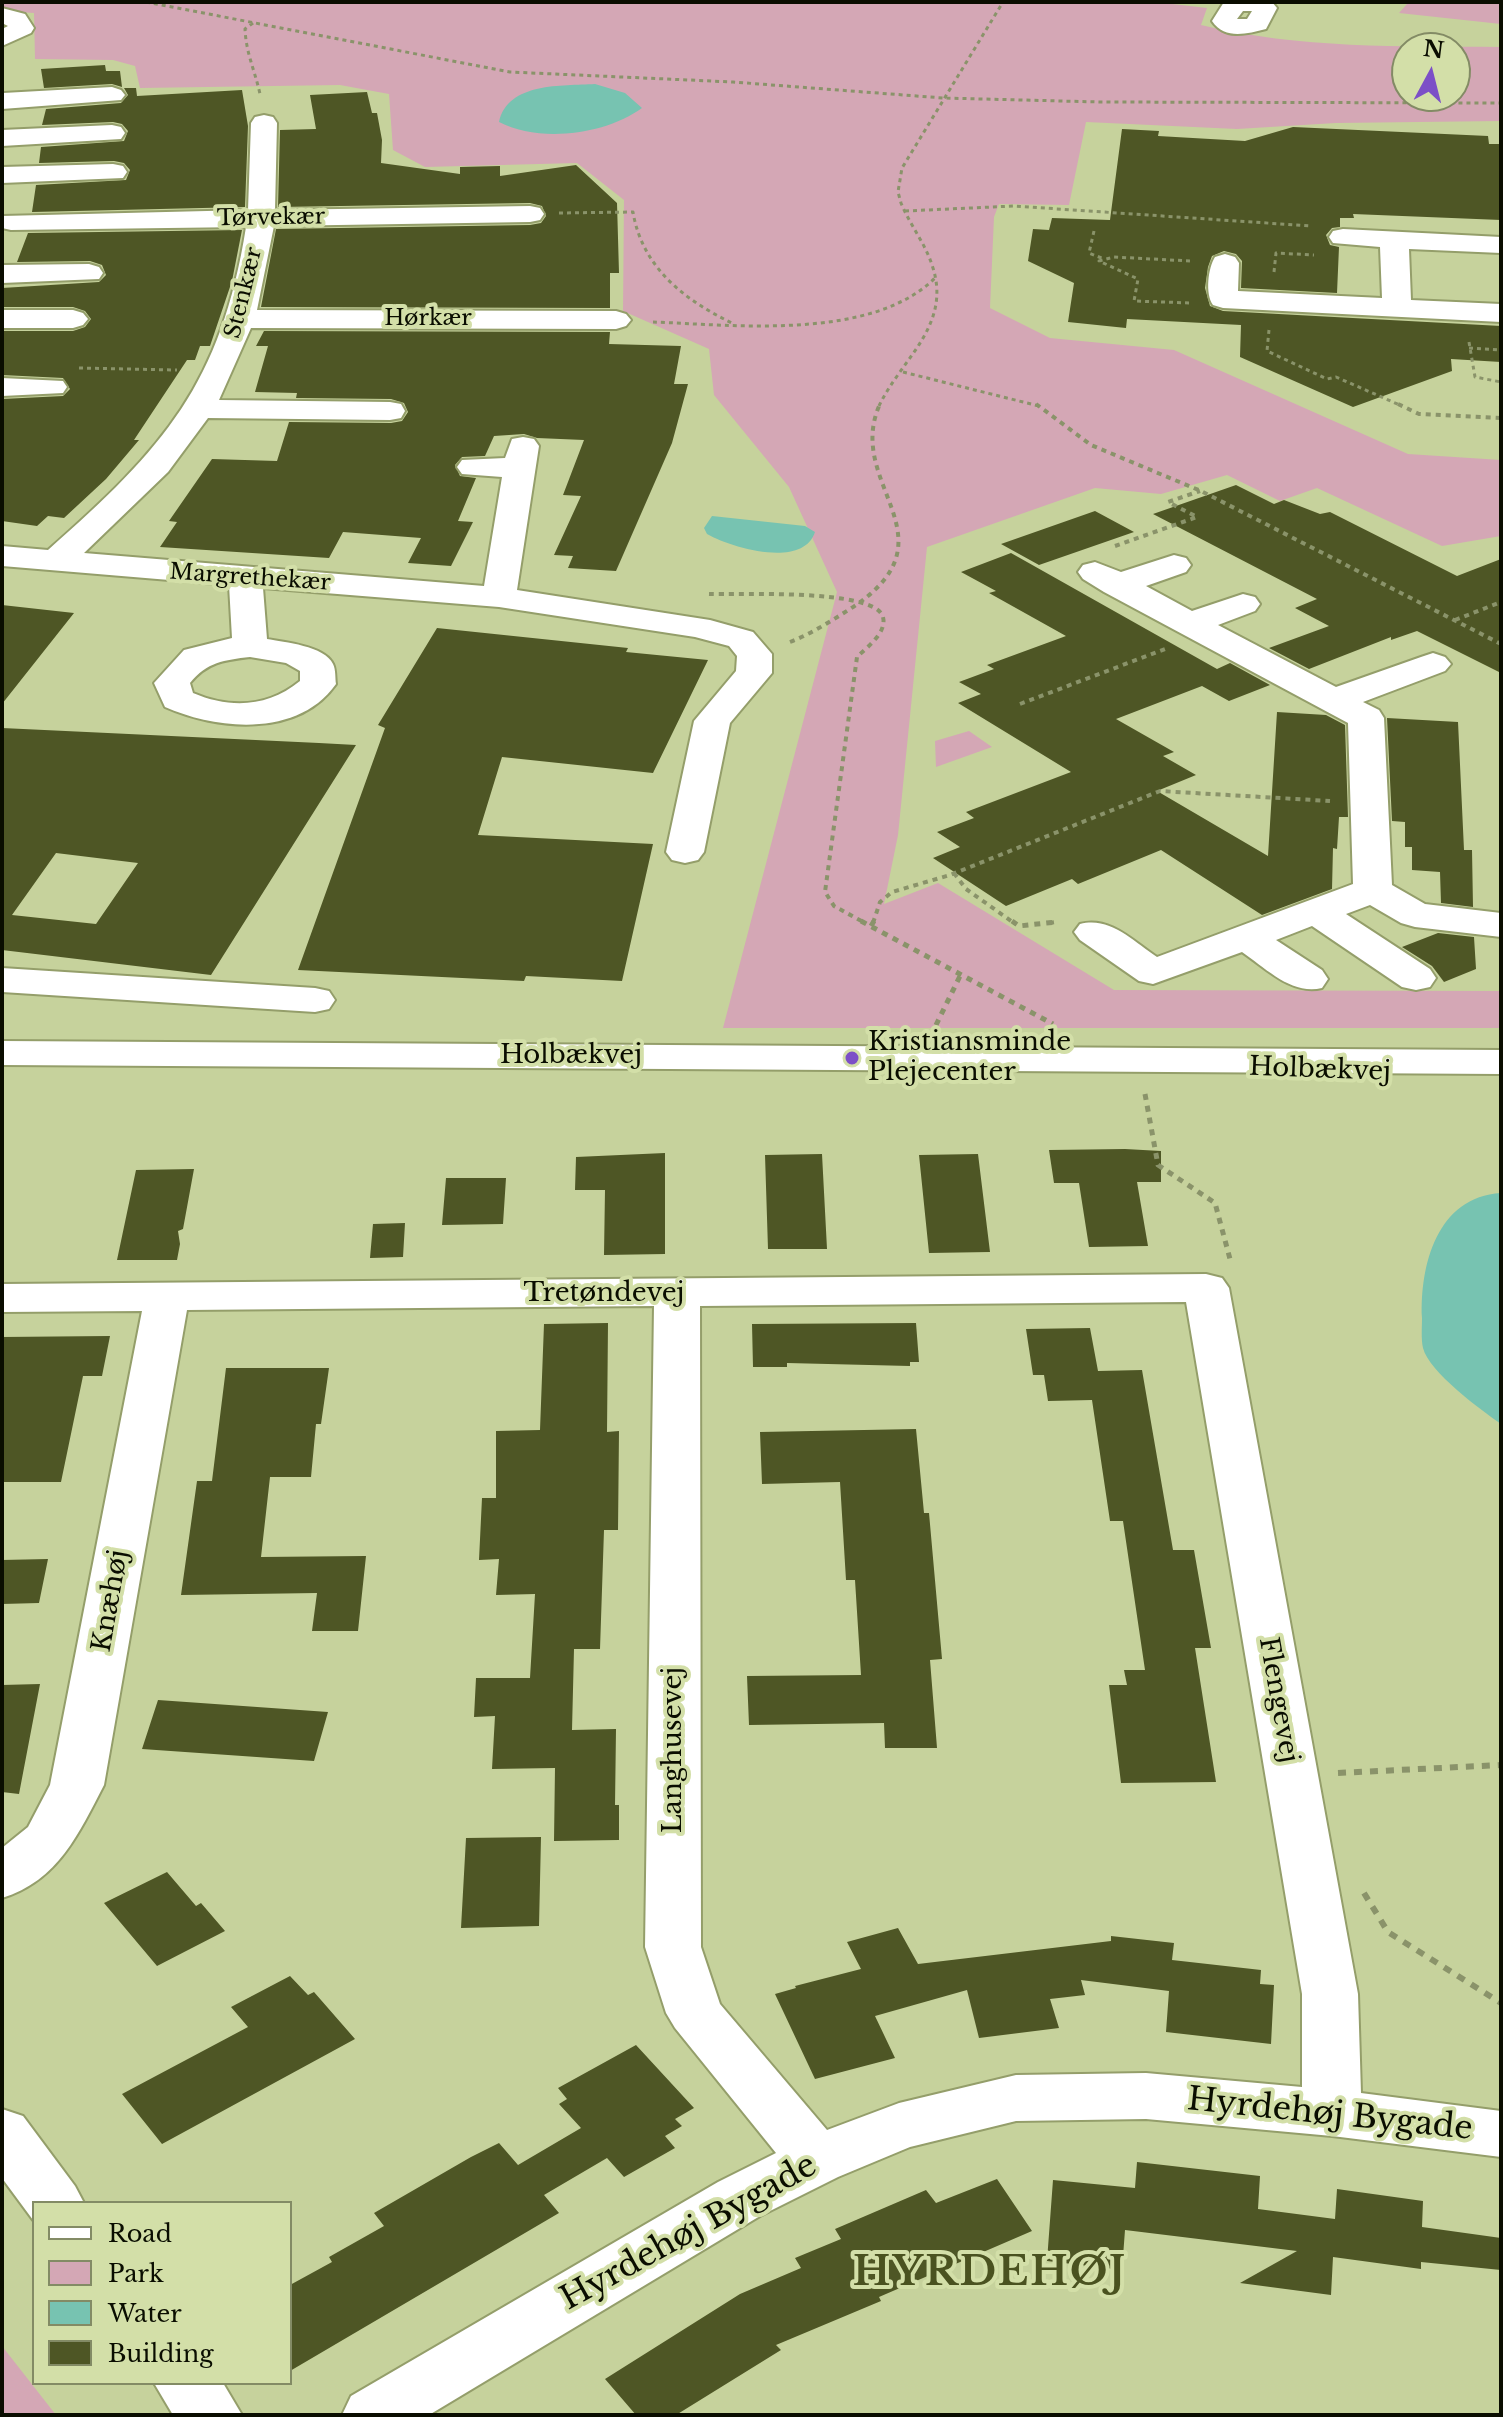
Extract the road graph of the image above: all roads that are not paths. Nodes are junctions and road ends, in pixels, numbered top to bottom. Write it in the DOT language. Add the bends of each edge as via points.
graph roads {
  1 [pos="2,15"];
  2 [pos="2,39"];
  3 [pos="112,95"];
  4 [pos="2,98"];
  5 [pos="2,107"];
  6 [pos="264,123"];
  7 [pos="112,133"];
  8 [pos="2,138"];
  9 [pos="113,172"];
  10 [pos="2,175"];
  11 [pos="530,214"];
  12 [pos="262,218"];
  13 [pos="5,222"];
  14 [pos="1343,237"];
  15 [pos="1394,240"];
  16 [pos="1501,245"];
  17 [pos="1225,263"];
  18 [pos="89,273"];
  19 [pos="2,274"];
  20 [pos="1397,308"];
  21 [pos="1501,313"];
  22 [pos="2,319"];
  23 [pos="73,319"];
  24 [pos="241,319"];
  25 [pos="616,320"];
  26 [pos="58,378"];
  27 [pos="2,387"];
  28 [pos="200,409"];
  29 [pos="390,411"];
  30 [pos="473,467"];
  31 [pos="2,556"];
  32 [pos="54,562"];
  33 [pos="1174,565"];
  34 [pos="245,577"];
  35 [pos="499,597"];
  36 [pos="1243,604"];
  37 [pos="1206,634"];
  38 [pos="250,647"];
  39 [pos="1433,664"];
  40 [pos="1332,701"];
  41 [pos="685,852"];
  42 [pos="1373,890"];
  43 [pos="1315,911"];
  44 [pos="1501,925"];
  45 [pos="1097,933"];
  46 [pos="1246,937"];
  47 [pos="1416,978"];
  48 [pos="1308,979"];
  49 [pos="2,980"];
  50 [pos="315,1000"];
  51 [pos="2,1053"];
  52 [pos="1501,1062"];
  53 [pos="1139,1063"];
  54 [pos="1501,1077"];
  55 [pos="1206,1288"];
  56 [pos="677,1293"];
  57 [pos="167,1297"];
  58 [pos="2,1298"];
  59 [pos="2,1878"];
  60 [pos="1332,2113"];
  61 [pos="2,2132"];
  62 [pos="1501,2134"];
  63 [pos="817,2160"];
  64 [pos="53,2201"];
  65 [pos="188,2385"];
  66 [pos="210,2415"];
  67 [pos="374,2415"];
  1 -- 2 [label="street" via="16,19 22,28"];
  3 -- 4 [label="street"];
  4 -- 5 [label="street"];
  6 -- 12 [label="street, Stenkær"];
  7 -- 8 [label="street"];
  9 -- 10 [label="street"];
  11 -- 12 [label="street, Tørvekær"];
  12 -- 13 [label="street, Tørvekær"];
  12 -- 24 [label="street, Stenkær"];
  14 -- 15 [label="street"];
  15 -- 16 [label="street"];
  15 -- 20 [label="street"];
  17 -- 20 [label="street" via="1223,299"];
  18 -- 19 [label="street"];
  20 -- 21 [label="street"];
  22 -- 23 [label="street"];
  24 -- 25 [label="street, Hørkær"];
  24 -- 28 [label="street, Stenkær" via="222,371"];
  26 -- 27 [label="street"];
  28 -- 29 [label="street" via="295,422"];
  28 -- 32 [label="street, Stenkær" via="158,464"];
  30 -- 35 [label="street" via="522,457"];
  31 -- 32 [label="street, Margrethekær"];
  32 -- 34 [label="street, Margrethekær"];
  33 -- 37 [label="street" via="1104,569"];
  34 -- 35 [label="street, Margrethekær"];
  34 -- 38 [label="street"];
  35 -- 41 [label="street, Margrethekær" via="698,627 741,639 755,654 754,673 712,721"];
  36 -- 37 [label="street"];
  37 -- 40 [label="street"];
  39 -- 40 [label="street"];
  40 -- 42 [label="street" via="1366,718"];
  42 -- 43 [label="street"];
  42 -- 44 [label="street" via="1415,915"];
  43 -- 46 [label="street"];
  43 -- 47 [label="street"];
  45 -- 46 [label="street" via="1153,972"];
  46 -- 48 [label="street"];
  49 -- 50 [label="street"];
  51 -- 53 [label="street, Holbækvej"];
  52 -- 53 [label="street, Holbækvej"];
  53 -- 54 [label="street, Holbækvej"];
  55 -- 56 [label="street, Tretøndevej"];
  55 -- 60 [label="street, Flengevej" via="1330,1994"];
  56 -- 57 [label="street, Tretøndevej"];
  56 -- 63 [label="street, Langhusevej" via="673,1947 695,2013"];
  57 -- 58 [label="street, Tretøndevej"];
  57 -- 59 [label="street, Knæhøj" via="77,1785 48,1840"];
  60 -- 62 [label="street, Hyrdehøj Bygade"];
  60 -- 63 [label="street, Hyrdehøj Bygade" via="1146,2096 1016,2098 899,2126"];
  61 -- 64 [label="street"];
  63 -- 67 [label="street, Hyrdehøj Bygade" via="739,2199"];
  65 -- 66 [label="street"];
}
